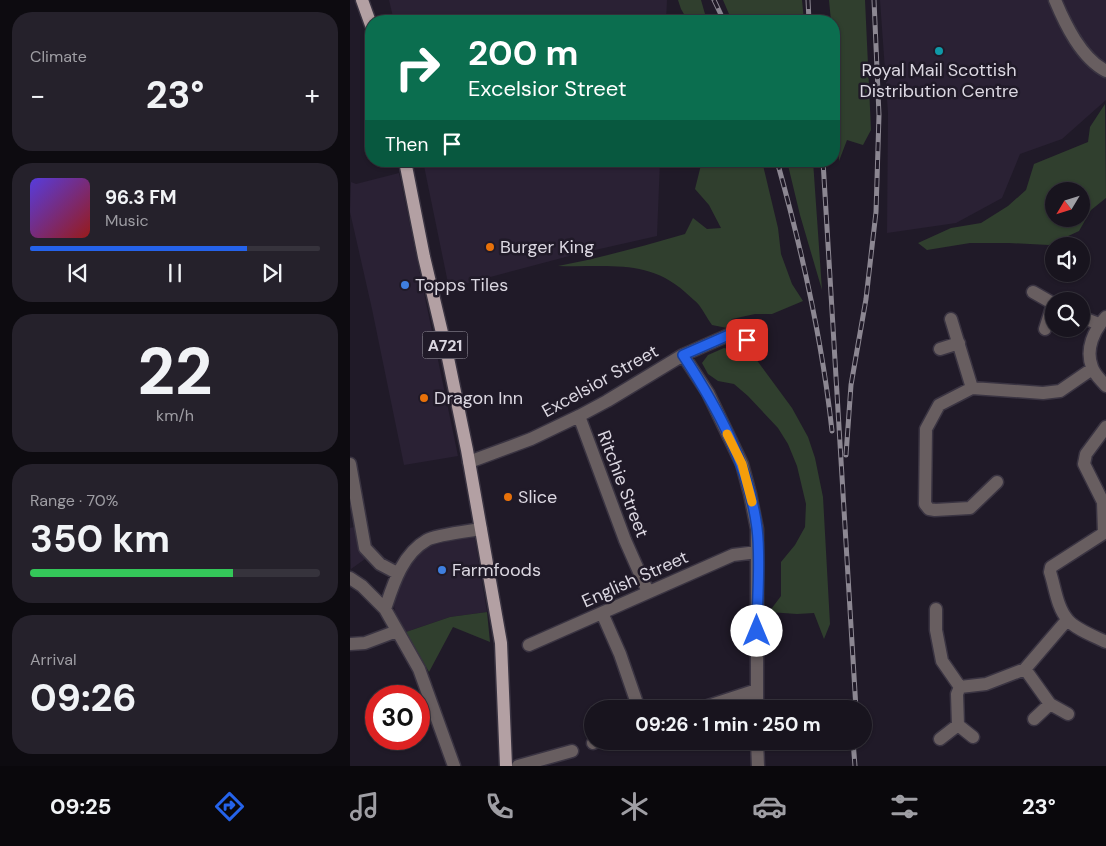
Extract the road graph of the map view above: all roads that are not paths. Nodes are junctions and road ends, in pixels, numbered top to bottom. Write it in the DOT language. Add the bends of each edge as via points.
graph roads {
  1 [pos="1055,0"];
  2 [pos="1106,71"];
  3 [pos="406,167"];
  4 [pos="1033,292"];
  5 [pos="1045,299"];
  6 [pos="951,319"];
  7 [pos="1102,320"];
  8 [pos="747,340"];
  9 [pos="959,343"];
  10 [pos="940,349"];
  11 [pos="683,355"];
  12 [pos="1092,369"];
  13 [pos="1106,386"];
  14 [pos="972,388"];
  15 [pos="579,416"];
  16 [pos="1106,427"];
  17 [pos="469,462"];
  18 [pos="350,464"];
  19 [pos="997,482"];
  20 [pos="480,529"];
  21 [pos="1105,534"];
  22 [pos="757,552"];
  23 [pos="398,573"];
  24 [pos="350,578"];
  25 [pos="648,592"];
  26 [pos="936,609"];
  27 [pos="385,610"];
  28 [pos="602,614"];
  29 [pos="1068,620"];
  30 [pos="397,631"];
  31 [pos="1106,642"];
  32 [pos="350,644"];
  33 [pos="529,645"];
  34 [pos="1025,669"];
  35 [pos="757,690"];
  36 [pos="958,690"];
  37 [pos="636,700"];
  38 [pos="726,700"];
  39 [pos="757,700"];
  40 [pos="1050,704"];
  41 [pos="1068,714"];
  42 [pos="1034,719"];
  43 [pos="958,725"];
  44 [pos="973,737"];
  45 [pos="940,739"];
  46 [pos="757,750"];
  47 [pos="572,751"];
  48 [pos="454,766"];
  49 [pos="506,766"];
  50 [pos="518,766"];
  51 [pos="758,766"];
  1 -- 2 [label="street" via="1080,48"];
  3 -- 17 [label="main road, A721"];
  4 -- 5 [label="street"];
  6 -- 9 [label="street"];
  7 -- 12 [label="street" via="1092,336 1089,358"];
  8 -- 11 [label="street, Excelsior Street" via="731,334"];
  9 -- 10 [label="street"];
  9 -- 14 [label="street"];
  11 -- 15 [label="street, Excelsior Street"];
  11 -- 22 [label="street" via="708,393 742,464 757,529"];
  12 -- 13 [label="street"];
  12 -- 14 [label="street" via="1060,391 1043,393"];
  14 -- 19 [label="street" via="940,405 926,429 926,504 935,510 970,508"];
  15 -- 17 [label="street, Excelsior Street" via="531,439"];
  15 -- 25 [label="street, Ritchie Street"];
  16 -- 21 [label="street" via="1086,454 1084,464 1103,502"];
  17 -- 20 [label="main road, A721"];
  18 -- 23 [label="street" via="366,548 380,564"];
  20 -- 23 [label="street" via="427,539"];
  20 -- 49 [label="main road, A721" via="501,643"];
  21 -- 29 [label="street" via="1051,567 1059,603"];
  22 -- 25 [label="street, English Street" via="733,555"];
  22 -- 35 [label="street"];
  23 -- 27 [label="street"];
  24 -- 27 [label="street"];
  25 -- 28 [label="street, English Street"];
  26 -- 36 [label="street" via="942,660"];
  27 -- 30 [label="street"];
  28 -- 33 [label="street, English Street"];
  28 -- 37 [label="street"];
  29 -- 31 [label="street"];
  29 -- 34 [label="street"];
  30 -- 32 [label="street" via="365,643"];
  30 -- 48 [label="street" via="419,669"];
  34 -- 36 [label="street" via="986,684"];
  34 -- 40 [label="street"];
  35 -- 38 [label="street"];
  35 -- 39 [label="street"];
  36 -- 43 [label="street"];
  40 -- 41 [label="street"];
  40 -- 42 [label="street"];
  43 -- 44 [label="street"];
  43 -- 45 [label="street"];
  46 -- 51 [label="street"];
  47 -- 50 [label="street"];
}
